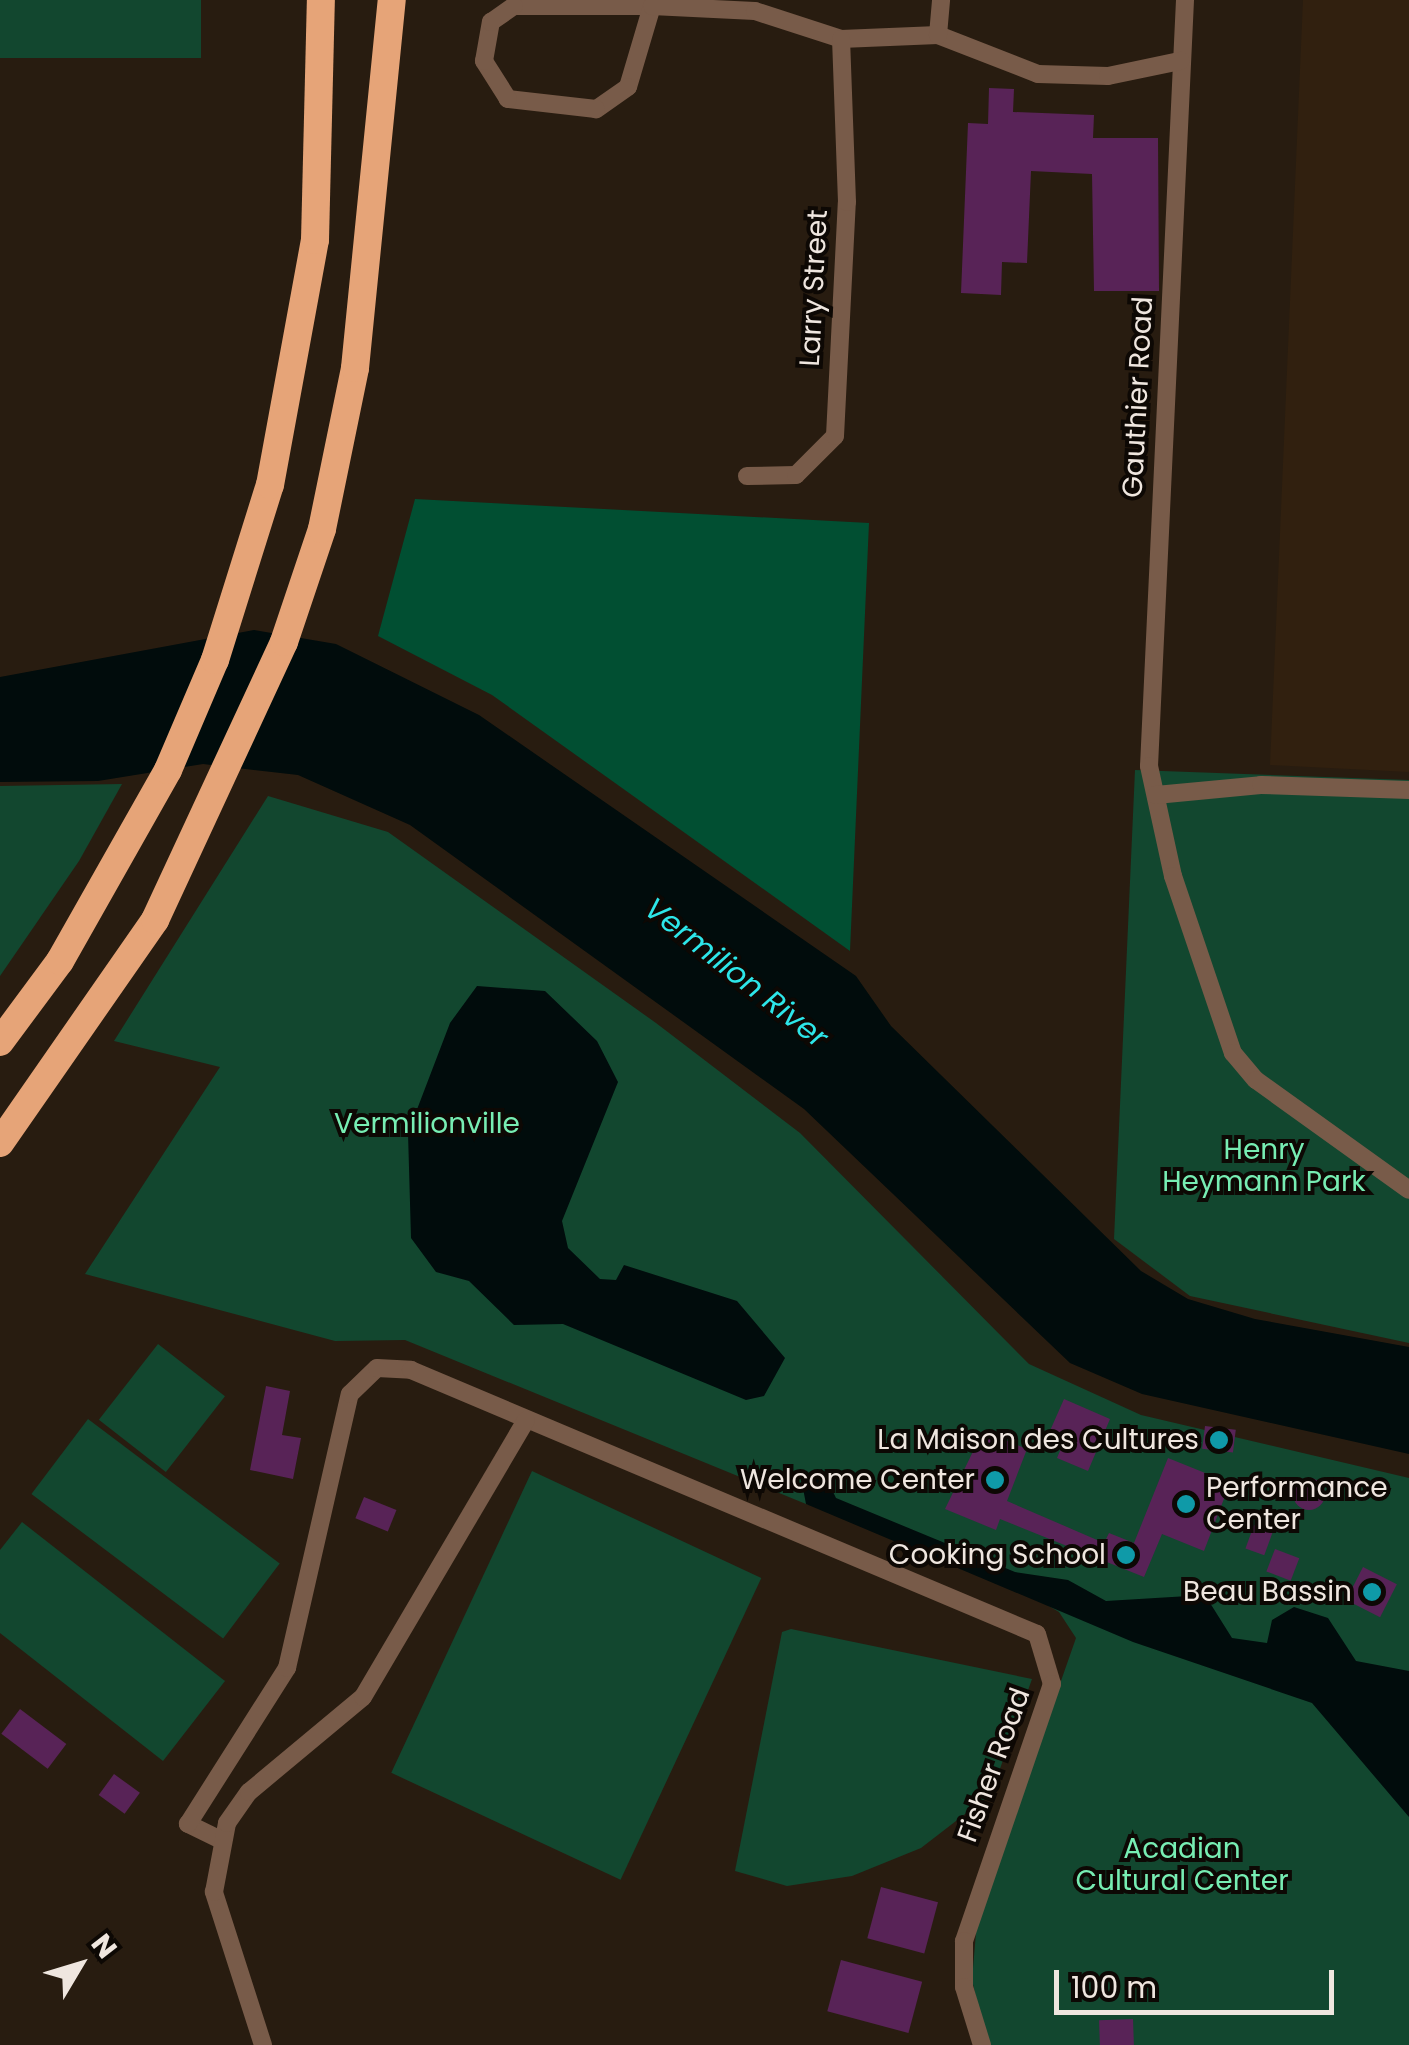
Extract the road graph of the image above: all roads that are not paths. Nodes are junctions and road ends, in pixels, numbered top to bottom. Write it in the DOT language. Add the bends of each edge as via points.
graph roads {
  1 [pos="321,0"];
  2 [pos="392,0"];
  3 [pos="941,0"];
  4 [pos="1185,0"];
  5 [pos="652,6"];
  6 [pos="938,34"];
  7 [pos="841,39"];
  8 [pos="1180,60"];
  9 [pos="748,476"];
  10 [pos="1409,790"];
  11 [pos="1156,795"];
  12 [pos="0,1042"];
  13 [pos="0,1143"];
  14 [pos="1409,1190"];
  15 [pos="526,1420"];
  16 [pos="221,1840"];
  17 [pos="263,2045"];
  18 [pos="982,2045"];
  1 -- 12 [label="highway" via="314,240 270,486 192,717 111,871"];
  2 -- 13 [label="highway" via="366,295 322,529 230,773 96,1015"];
  3 -- 6 [label="street"];
  4 -- 8 [label="street, Gauthier Road"];
  5 -- 5 [label="street" via="532,3 500,12 485,47 490,82 526,106 604,107 628,87"];
  5 -- 7 [label="street" via="755,11"];
  6 -- 7 [label="street"];
  6 -- 8 [label="street" via="1038,74 1108,76"];
  7 -- 9 [label="street, Larry Street" via="846,202 834,436 796,475"];
  8 -- 11 [label="street, Gauthier Road" via="1149,725"];
  10 -- 11 [label="street" via="1260,785"];
  11 -- 14 [label="street, Gauthier Road" via="1233,1053 1256,1080"];
  15 -- 16 [label="street" via="364,1697 248,1792"];
  15 -- 16 [label="street, Fisher Road" via="399,1367 359,1378 287,1668 188,1824"];
  15 -- 18 [label="street, Fisher Road" via="1018,1622 1044,1642 1052,1684 964,1942 964,1987"];
  16 -- 17 [label="street" via="218,1912"];
}
